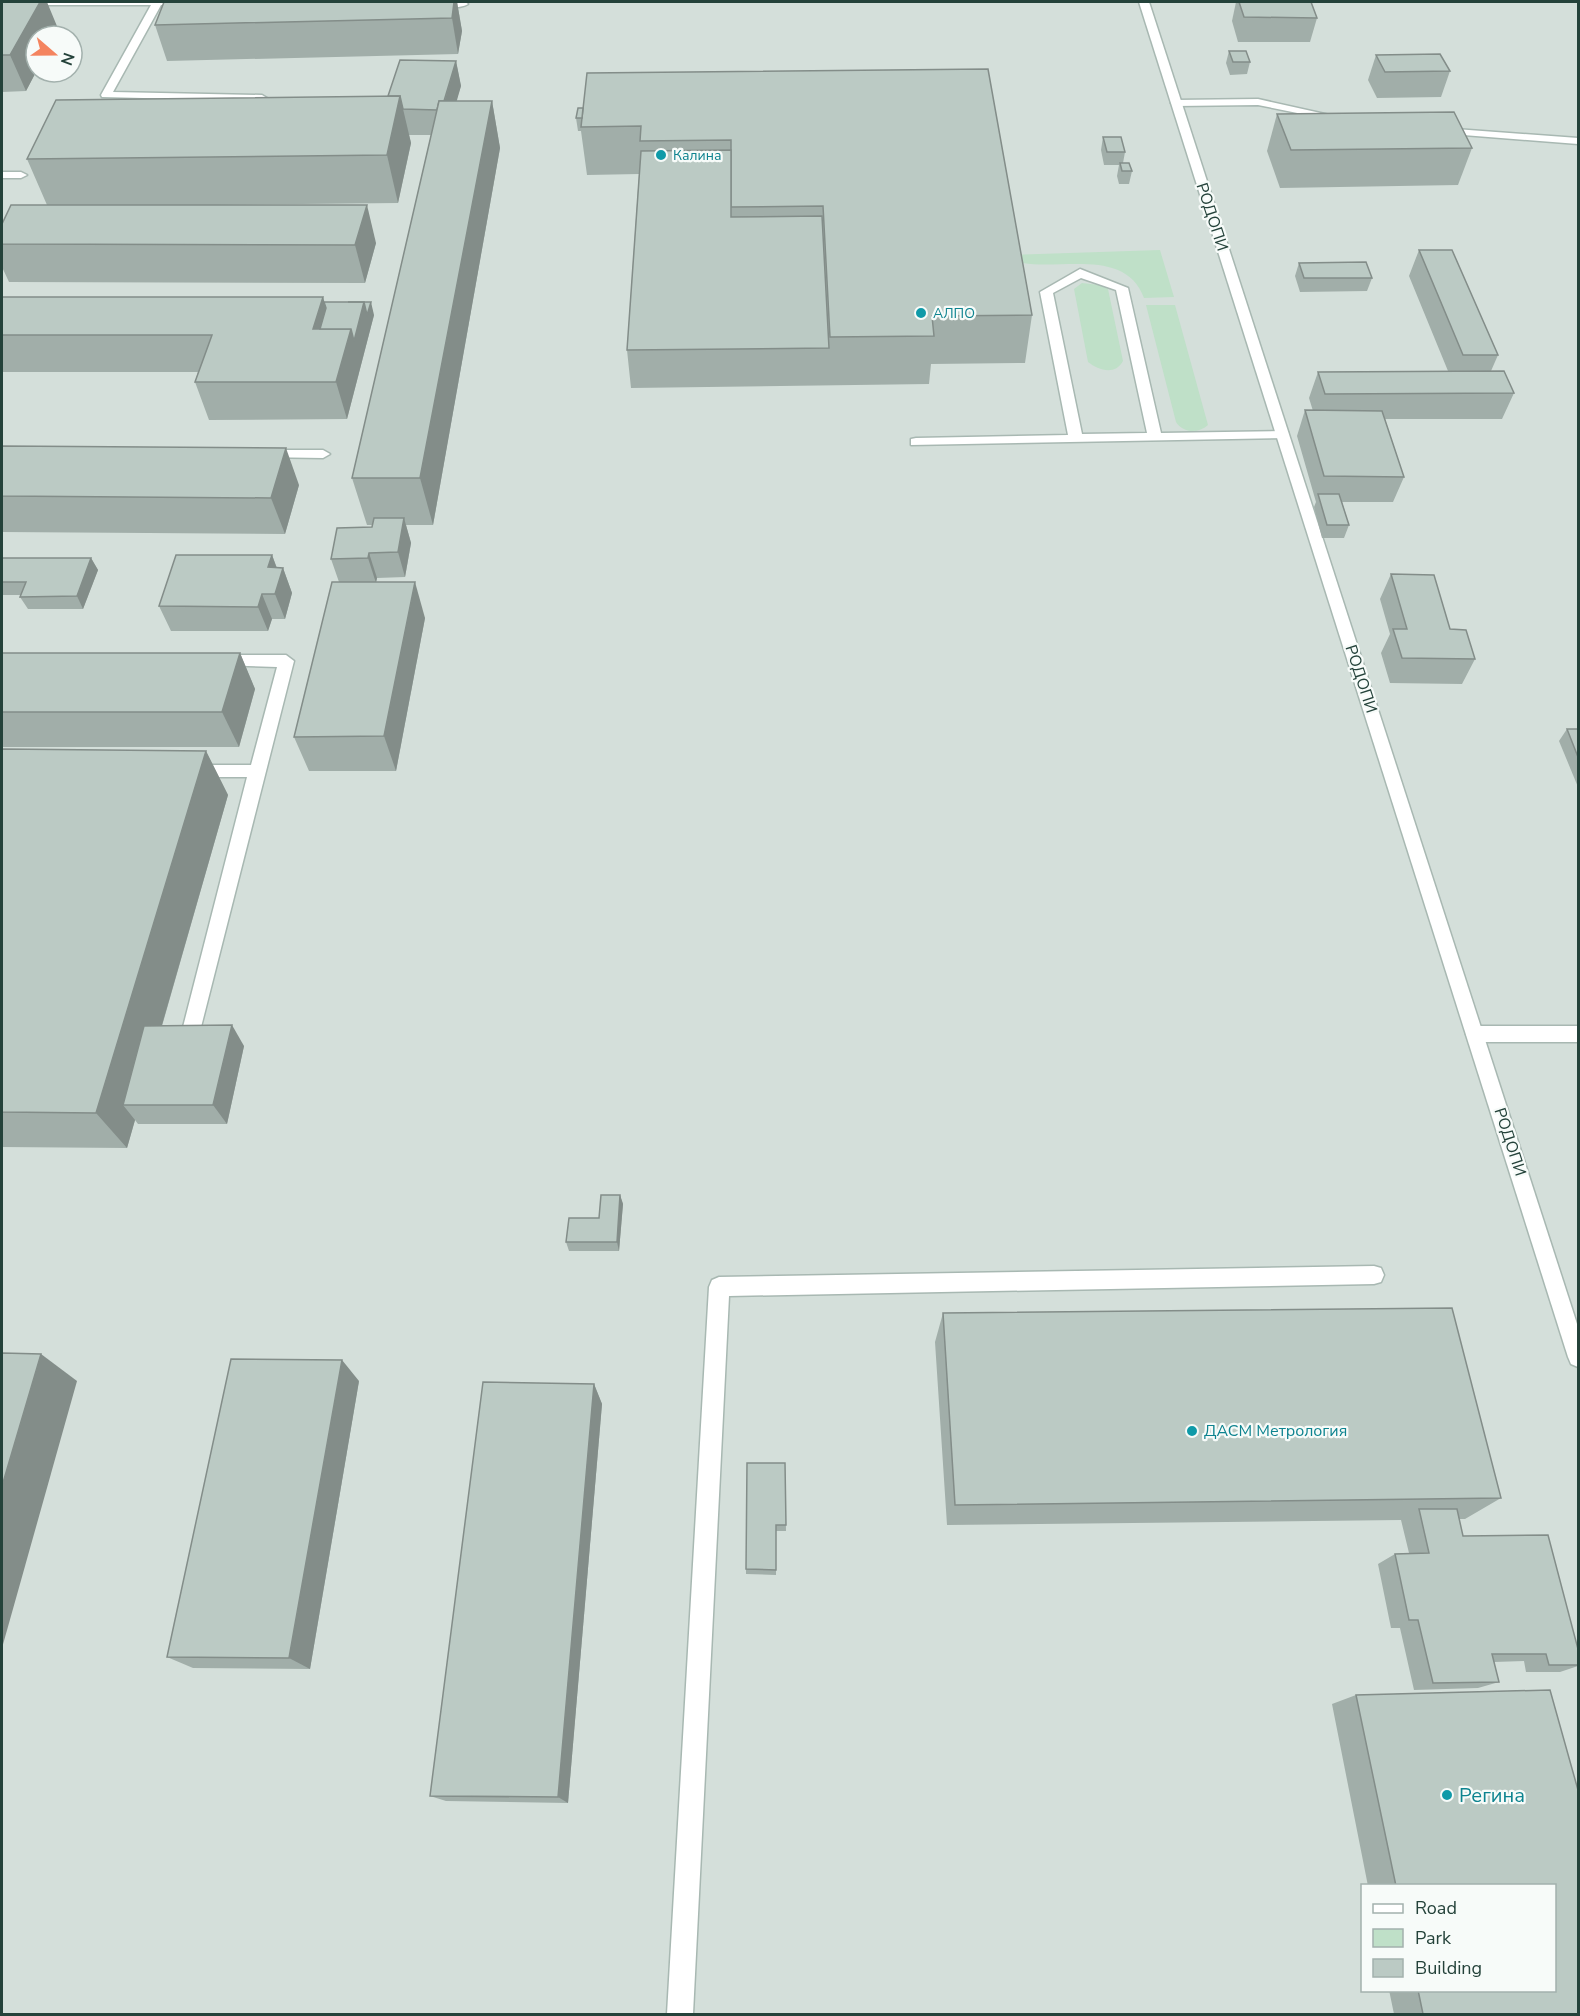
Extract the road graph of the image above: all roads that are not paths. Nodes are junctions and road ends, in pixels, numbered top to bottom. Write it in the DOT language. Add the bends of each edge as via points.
graph roads {
  1 [pos="13,2"];
  2 [pos="158,2"];
  3 [pos="1143,2"];
  4 [pos="205,3"];
  5 [pos="428,4"];
  6 [pos="463,4"];
  7 [pos="271,98"];
  8 [pos="1176,103"];
  9 [pos="1348,121"];
  10 [pos="1426,130"];
  11 [pos="1578,141"];
  12 [pos="21,175"];
  13 [pos="2,176"];
  14 [pos="1283,435"];
  15 [pos="1155,438"];
  16 [pos="1076,439"];
  17 [pos="916,442"];
  18 [pos="251,454"];
  19 [pos="323,454"];
  20 [pos="203,661"];
  21 [pos="176,771"];
  22 [pos="257,771"];
  23 [pos="192,1027"];
  24 [pos="1475,1034"];
  25 [pos="1578,1034"];
  26 [pos="1374,1275"];
  27 [pos="1578,1357"];
  28 [pos="680,2014"];
  1 -- 2 [label="street"];
  2 -- 4 [label="street"];
  2 -- 7 [label="street" via="106,95"];
  3 -- 8 [label="street, РОДОПИ"];
  5 -- 6 [label="street"];
  8 -- 9 [label="street" via="1258,102"];
  8 -- 14 [label="street, РОДОПИ"];
  10 -- 11 [label="street"];
  12 -- 13 [label="street"];
  14 -- 15 [label="street"];
  14 -- 24 [label="street, РОДОПИ"];
  15 -- 16 [label="street"];
  15 -- 16 [label="street" via="1122,288 1080,273 1046,292"];
  16 -- 17 [label="street"];
  18 -- 19 [label="street"];
  20 -- 22 [label="street" via="286,661"];
  21 -- 22 [label="street"];
  22 -- 23 [label="street"];
  24 -- 25 [label="street"];
  24 -- 27 [label="street, РОДОПИ"];
  26 -- 28 [label="street" via="719,1287"];
}
